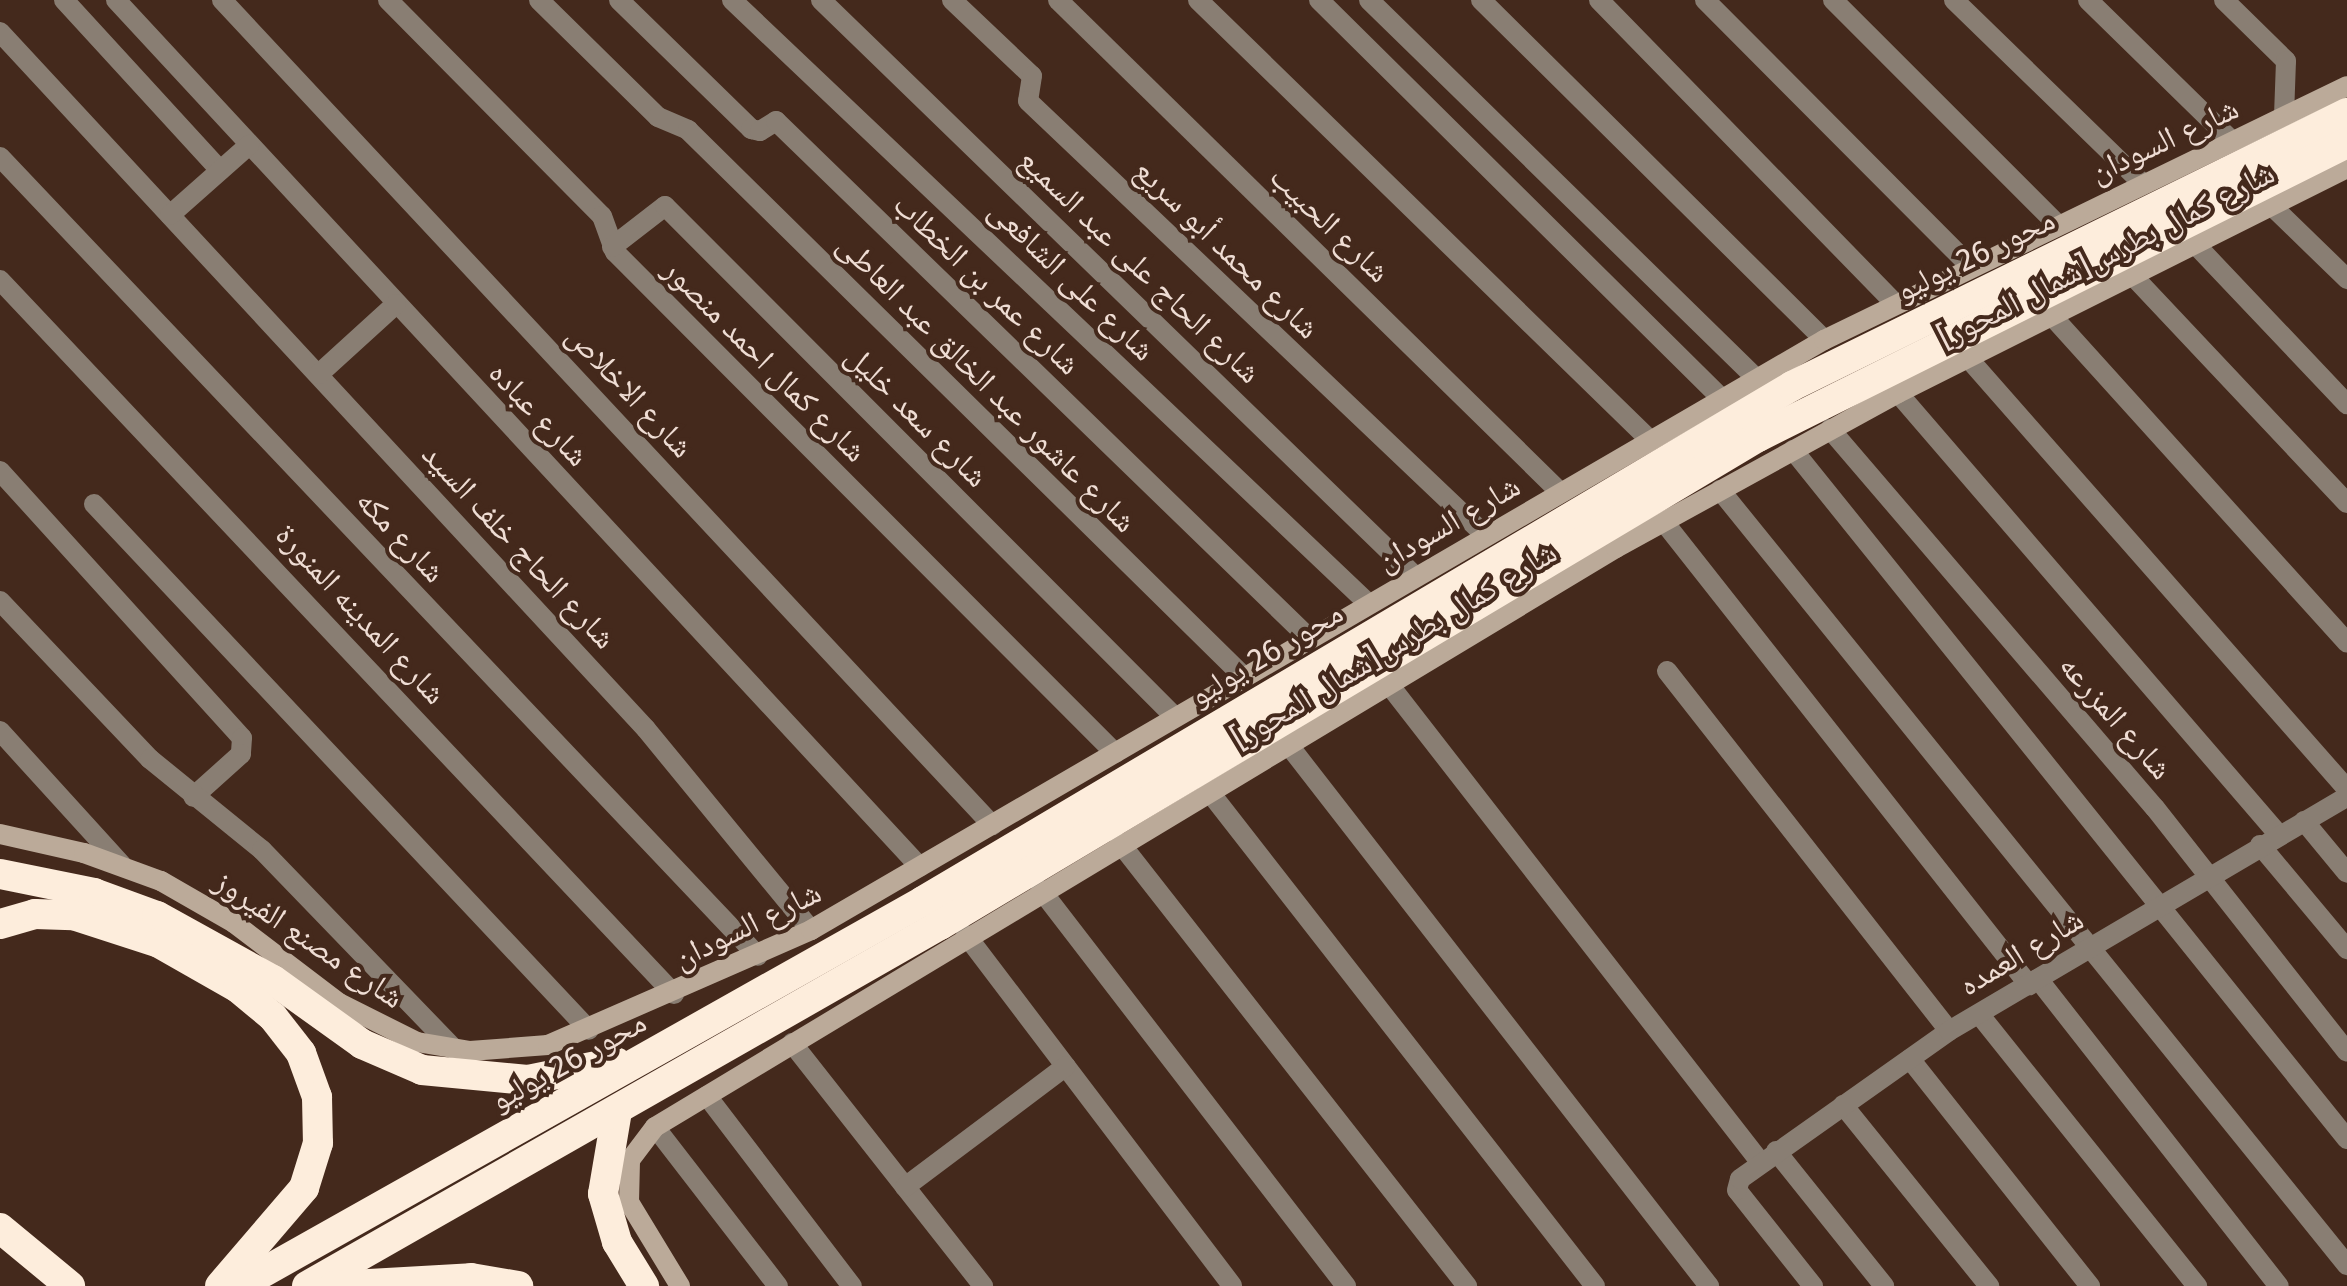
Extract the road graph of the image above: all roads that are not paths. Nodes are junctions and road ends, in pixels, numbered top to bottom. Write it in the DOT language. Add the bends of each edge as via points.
graph roads {
  1 [pos="64,0"];
  2 [pos="116,0"];
  3 [pos="222,0"];
  4 [pos="388,0"];
  5 [pos="539,0"];
  6 [pos="618,0"];
  7 [pos="732,0"];
  8 [pos="821,0"];
  9 [pos="952,0"];
  10 [pos="1058,0"];
  11 [pos="1198,0"];
  12 [pos="1319,0"];
  13 [pos="1368,0"];
  14 [pos="1481,0"];
  15 [pos="1599,0"];
  16 [pos="1705,0"];
  17 [pos="1833,0"];
  18 [pos="1954,0"];
  19 [pos="2088,0"];
  20 [pos="2224,0"];
  21 [pos="0,32"];
  22 [pos="2347,86"];
  23 [pos="2347,113"];
  24 [pos="2284,116"];
  25 [pos="2231,140"];
  26 [pos="2347,143"];
  27 [pos="249,145"];
  28 [pos="0,156"];
  29 [pos="2347,168"];
  30 [pos="220,170"];
  31 [pos="2142,183"];
  32 [pos="2272,206"];
  33 [pos="170,214"];
  34 [pos="2057,224"];
  35 [pos="2196,244"];
  36 [pos="612,247"];
  37 [pos="1971,267"];
  38 [pos="2133,276"];
  39 [pos="2347,279"];
  40 [pos="0,280"];
  41 [pos="396,304"];
  42 [pos="1896,304"];
  43 [pos="2052,316"];
  44 [pos="1824,340"];
  45 [pos="1968,358"];
  46 [pos="319,374"];
  47 [pos="1756,378"];
  48 [pos="1898,393"];
  49 [pos="1721,398"];
  50 [pos="2347,404"];
  51 [pos="1830,429"];
  52 [pos="1648,438"];
  53 [pos="1793,450"];
  54 [pos="0,471"];
  55 [pos="1720,490"];
  56 [pos="1560,492"];
  57 [pos="2347,503"];
  58 [pos="94,504"];
  59 [pos="1664,522"];
  60 [pos="1486,536"];
  61 [pos="1416,577"];
  62 [pos="0,601"];
  63 [pos="1369,604"];
  64 [pos="1310,640"];
  65 [pos="2347,643"];
  66 [pos="1667,671"];
  67 [pos="1244,677"];
  68 [pos="1388,682"];
  69 [pos="1176,718"];
  70 [pos="0,731"];
  71 [pos="1286,743"];
  72 [pos="1115,753"];
  73 [pos="1208,790"];
  74 [pos="194,797"];
  75 [pos="2345,800"];
  76 [pos="2304,821"];
  77 [pos="992,825"];
  78 [pos="0,834"];
  79 [pos="2270,840"];
  80 [pos="1120,843"];
  81 [pos="122,865"];
  82 [pos="920,867"];
  83 [pos="2347,873"];
  84 [pos="0,874"];
  85 [pos="2203,877"];
  86 [pos="1041,890"];
  87 [pos="2157,903"];
  88 [pos="0,924"];
  89 [pos="811,930"];
  90 [pos="966,935"];
  91 [pos="2087,948"];
  92 [pos="2347,949"];
  93 [pos="758,956"];
  94 [pos="2034,982"];
  95 [pos="674,994"];
  96 [pos="1979,1014"];
  97 [pos="589,1030"];
  98 [pos="1949,1031"];
  99 [pos="792,1043"];
  100 [pos="455,1050"];
  101 [pos="2347,1052"];
  102 [pos="1910,1058"];
  103 [pos="644,1059"];
  104 [pos="1066,1066"];
  105 [pos="707,1096"];
  106 [pos="1842,1105"];
  107 [pos="617,1111"];
  108 [pos="655,1126"];
  109 [pos="2347,1139"];
  110 [pos="1769,1157"];
  111 [pos="905,1187"];
  112 [pos="1,1228"];
  113 [pos="2347,1265"];
  114 [pos="70,1286"];
  115 [pos="220,1286"];
  116 [pos="239,1286"];
  117 [pos="307,1286"];
  118 [pos="334,1286"];
  119 [pos="518,1286"];
  120 [pos="644,1286"];
  121 [pos="680,1286"];
  122 [pos="778,1286"];
  123 [pos="852,1286"];
  124 [pos="983,1286"];
  125 [pos="1232,1286"];
  126 [pos="1346,1286"];
  127 [pos="1467,1286"];
  128 [pos="1595,1286"];
  129 [pos="1709,1286"];
  130 [pos="1814,1286"];
  131 [pos="1884,1286"];
  132 [pos="1989,1286"];
  133 [pos="2090,1286"];
  134 [pos="2197,1286"];
  135 [pos="2280,1286"];
  1 -- 30 [label="street"];
  2 -- 27 [label="street, شارع عباده"];
  3 -- 77 [label="street, شارع الاخلاص"];
  4 -- 36 [label="street, شارع كمال احمد منصور" via="602,216"];
  5 -- 67 [label="street, شارع عاشور عبد الخالق عبد العاطى" via="658,117 688,130"];
  6 -- 64 [label="street, شارع عمر بن الخطاب" via="751,129 760,132 776,121"];
  7 -- 63 [label="street, شارع على الشافعى"];
  8 -- 61 [label="street, شارع الحاج على عبد السميع"];
  9 -- 60 [label="street, شارع محمد أبو سريع" via="1034,78 1028,101"];
  10 -- 56 [label="street, شارع الحبيب"];
  11 -- 52 [label="street"];
  12 -- 49 [label="street"];
  13 -- 47 [label="street"];
  14 -- 44 [label="street"];
  15 -- 42 [label="street"];
  16 -- 37 [label="street"];
  17 -- 34 [label="street"];
  18 -- 31 [label="street"];
  19 -- 25 [label="street"];
  20 -- 24 [label="street" via="2286,61"];
  21 -- 33 [label="street, شارع الحاج خلف السيد"];
  22 -- 24 [label="street, شارع السودان"];
  23 -- 103 [label="highway, محور 26 يوليو" via="1792,386"];
  24 -- 25 [label="street, شارع السودان"];
  25 -- 31 [label="street, شارع السودان"];
  26 -- 107 [label="highway, محور 26 يوليو" via="1758,437"];
  27 -- 30 [label="street"];
  27 -- 41 [label="street, شارع عباده"];
  28 -- 93 [label="street, شارع مكه"];
  29 -- 32 [label="street, شارع كمال بطرس[شمال المحور]"];
  30 -- 33 [label="street"];
  31 -- 34 [label="street, شارع السودان"];
  32 -- 35 [label="street, شارع كمال بطرس[شمال المحور]"];
  32 -- 39 [label="street"];
  33 -- 46 [label="street, شارع الحاج خلف السيد"];
  34 -- 37 [label="street, شارع السودان"];
  35 -- 38 [label="street, شارع كمال بطرس[شمال المحور]"];
  35 -- 50 [label="street"];
  36 -- 69 [label="street, شارع سعد خليل" via="665,206"];
  36 -- 72 [label="street, شارع كمال احمد منصور"];
  37 -- 42 [label="street, شارع السودان"];
  38 -- 43 [label="street, شارع كمال بطرس[شمال المحور]"];
  38 -- 57 [label="street"];
  40 -- 95 [label="street, شارع المدينه المنورة"];
  41 -- 46 [label="street"];
  41 -- 82 [label="street, شارع عباده"];
  42 -- 44 [label="street, شارع السودان"];
  43 -- 45 [label="street, شارع كمال بطرس[شمال المحور]"];
  43 -- 65 [label="street"];
  44 -- 47 [label="street, شارع السودان"];
  45 -- 48 [label="street, شارع كمال بطرس[شمال المحور]"];
  45 -- 75 [label="street"];
  46 -- 89 [label="street, شارع الحاج خلف السيد" via="646,730"];
  47 -- 49 [label="street, شارع السودان"];
  48 -- 51 [label="street, شارع كمال بطرس[شمال المحور]"];
  48 -- 79 [label="street"];
  49 -- 52 [label="street, شارع السودان"];
  51 -- 53 [label="street, شارع كمال بطرس[شمال المحور]"];
  51 -- 85 [label="street, شارع المزرعه" via="2155,808"];
  52 -- 56 [label="street, شارع السودان"];
  53 -- 55 [label="street, شارع كمال بطرس[شمال المحور]"];
  53 -- 87 [label="street"];
  54 -- 74 [label="street" via="242,738 241,754"];
  55 -- 59 [label="street, شارع كمال بطرس[شمال المحور]"];
  55 -- 91 [label="street" via="1944,761"];
  56 -- 60 [label="street, شارع السودان"];
  58 -- 97 [label="street"];
  59 -- 68 [label="street, شارع كمال بطرس[شمال المحور]"];
  59 -- 94 [label="street"];
  60 -- 61 [label="street, شارع السودان"];
  61 -- 63 [label="street, شارع السودان"];
  62 -- 74 [label="street"];
  63 -- 64 [label="street, شارع السودان"];
  64 -- 67 [label="street, شارع السودان"];
  66 -- 98 [label="street"];
  67 -- 69 [label="street, شارع السودان"];
  68 -- 71 [label="street, شارع كمال بطرس[شمال المحور]"];
  68 -- 110 [label="street"];
  69 -- 72 [label="street, شارع السودان"];
  70 -- 81 [label="street"];
  71 -- 73 [label="street, شارع كمال بطرس[شمال المحور]"];
  71 -- 129 [label="street"];
  72 -- 77 [label="street, شارع السودان"];
  73 -- 80 [label="street, شارع كمال بطرس[شمال المحور]"];
  73 -- 128 [label="street"];
  74 -- 100 [label="street" via="262,850"];
  75 -- 76 [label="street, شارع العمده"];
  76 -- 79 [label="street, شارع العمده"];
  76 -- 83 [label="street"];
  77 -- 82 [label="street, شارع السودان"];
  78 -- 81 [label="street, شارع مصنع الفيروز"];
  79 -- 85 [label="street, شارع العمده"];
  79 -- 92 [label="street"];
  80 -- 86 [label="street, شارع كمال بطرس[شمال المحور]"];
  80 -- 127 [label="street"];
  81 -- 100 [label="street, شارع مصنع الفيروز" via="222,915 376,1026"];
  82 -- 89 [label="street, شارع السودان"];
  84 -- 103 [label="highway" via="94,894 156,916 273,980 362,1044 422,1070 528,1080"];
  85 -- 87 [label="street, شارع العمده"];
  85 -- 101 [label="street, شارع المزرعه"];
  86 -- 90 [label="street, شارع كمال بطرس[شمال المحور]"];
  86 -- 126 [label="street"];
  87 -- 91 [label="street, شارع العمده"];
  87 -- 109 [label="street"];
  88 -- 115 [label="highway" via="36,914 72,915 159,943 238,988 302,1054 317,1097 318,1143 304,1188"];
  89 -- 93 [label="street, شارع السودان"];
  90 -- 99 [label="street, شارع كمال بطرس[شمال المحور]"];
  90 -- 104 [label="street"];
  91 -- 94 [label="street, شارع العمده"];
  91 -- 113 [label="street"];
  93 -- 95 [label="street, شارع السودان"];
  94 -- 96 [label="street, شارع العمده"];
  94 -- 135 [label="street"];
  95 -- 97 [label="street, شارع السودان"];
  96 -- 98 [label="street, شارع العمده"];
  96 -- 134 [label="street"];
  97 -- 100 [label="street, شارع مصنع الفيروز" via="504,1052"];
  98 -- 102 [label="street, شارع العمده"];
  99 -- 105 [label="street, شارع كمال بطرس[شمال المحور]"];
  99 -- 111 [label="street"];
  102 -- 106 [label="street, شارع العمده"];
  102 -- 133 [label="street"];
  103 -- 116 [label="highway, محور 26 يوليو"];
  104 -- 111 [label="street"];
  104 -- 125 [label="street"];
  105 -- 108 [label="street, شارع كمال بطرس[شمال المحور]"];
  105 -- 123 [label="street"];
  106 -- 110 [label="street, شارع العمده"];
  106 -- 132 [label="street"];
  107 -- 117 [label="highway, محور 26 يوليو"];
  107 -- 120 [label="highway" via="604,1194 617,1242"];
  108 -- 121 [label="street, شارع كمال بطرس[شمال المحور]" via="630,1160 629,1202"];
  108 -- 122 [label="street"];
  110 -- 130 [label="street, شارع العمده" via="1740,1179 1737,1190"];
  110 -- 131 [label="street"];
  111 -- 124 [label="street"];
  112 -- 114 [label="highway"];
  118 -- 119 [label="highway" via="471,1278"];
}
